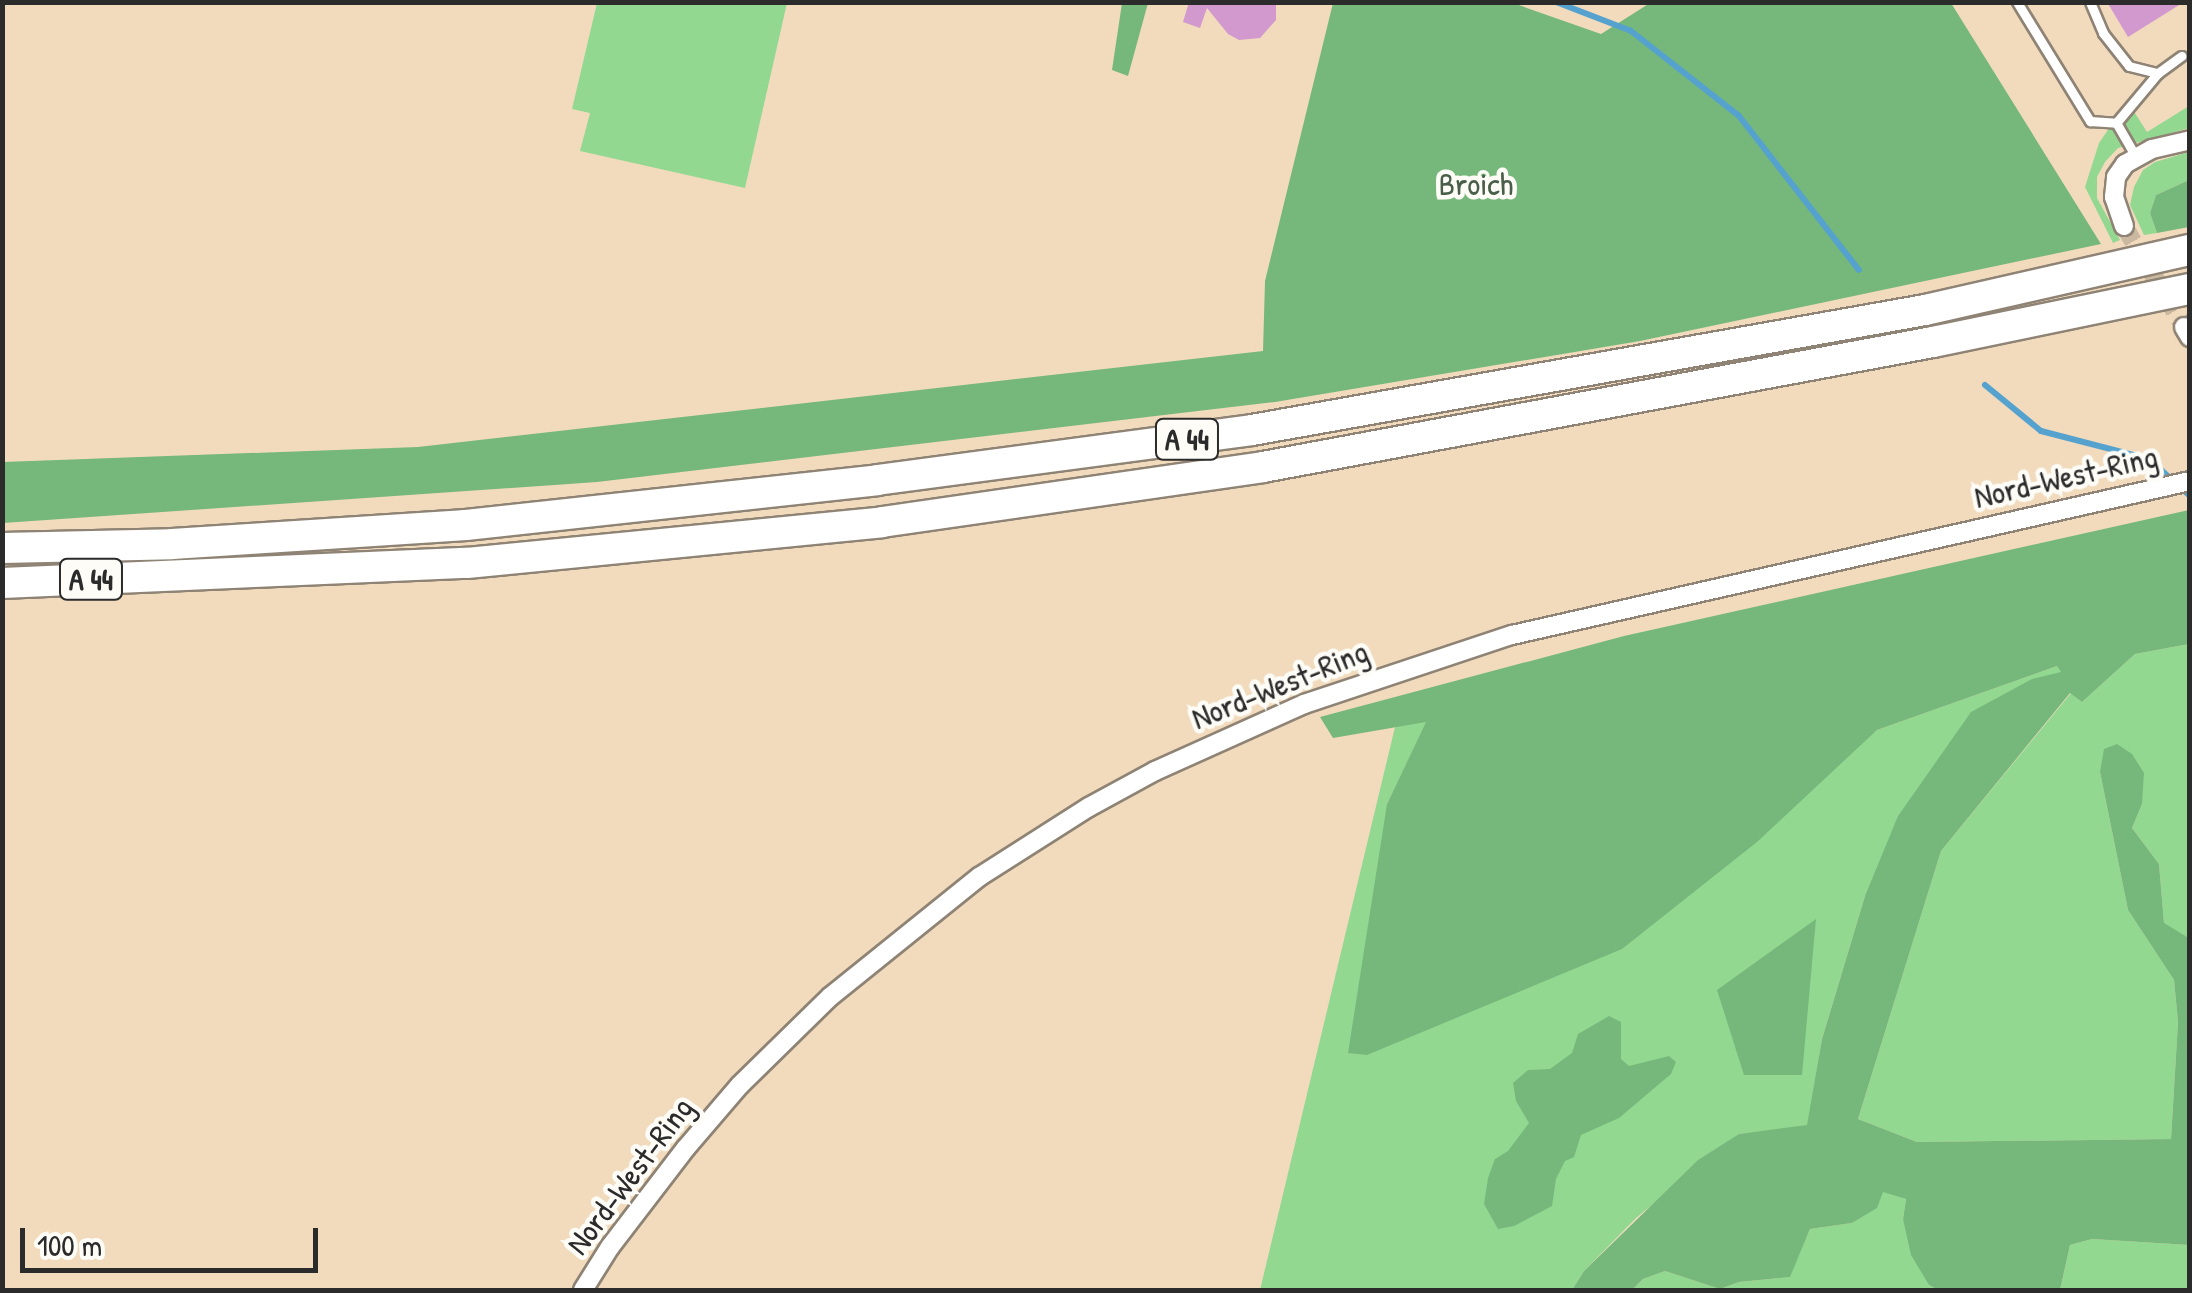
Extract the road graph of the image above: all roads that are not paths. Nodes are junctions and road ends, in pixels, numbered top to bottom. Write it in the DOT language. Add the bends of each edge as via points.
graph roads {
  1 [pos="2018,2"];
  2 [pos="2090,2"];
  3 [pos="2181,56"];
  4 [pos="2158,73"];
  5 [pos="2116,123"];
  6 [pos="2190,140"];
  7 [pos="2136,156"];
  8 [pos="2124,226"];
  9 [pos="2190,250"];
  10 [pos="2190,289"];
  11 [pos="2188,481"];
  12 [pos="2,548"];
  13 [pos="2,583"];
  14 [pos="583,1290"];
  1 -- 5 [label="lane" via="2090,121"];
  2 -- 4 [label="lane" via="2128,66"];
  3 -- 4 [label="lane"];
  4 -- 5 [label="lane"];
  5 -- 7 [label="lane"];
  6 -- 7 [label="street"];
  7 -- 8 [label="street" via="2116,177 2114,197"];
  9 -- 12 [label="highway, A 44" via="1925,310 1252,430 466,525"];
  10 -- 13 [label="highway, A 44" via="1263,467 882,522 468,563"];
  11 -- 14 [label="street, Nord-West-Ring" via="1512,634 1304,704 1155,771 979,877 831,996 686,1148"];
}
